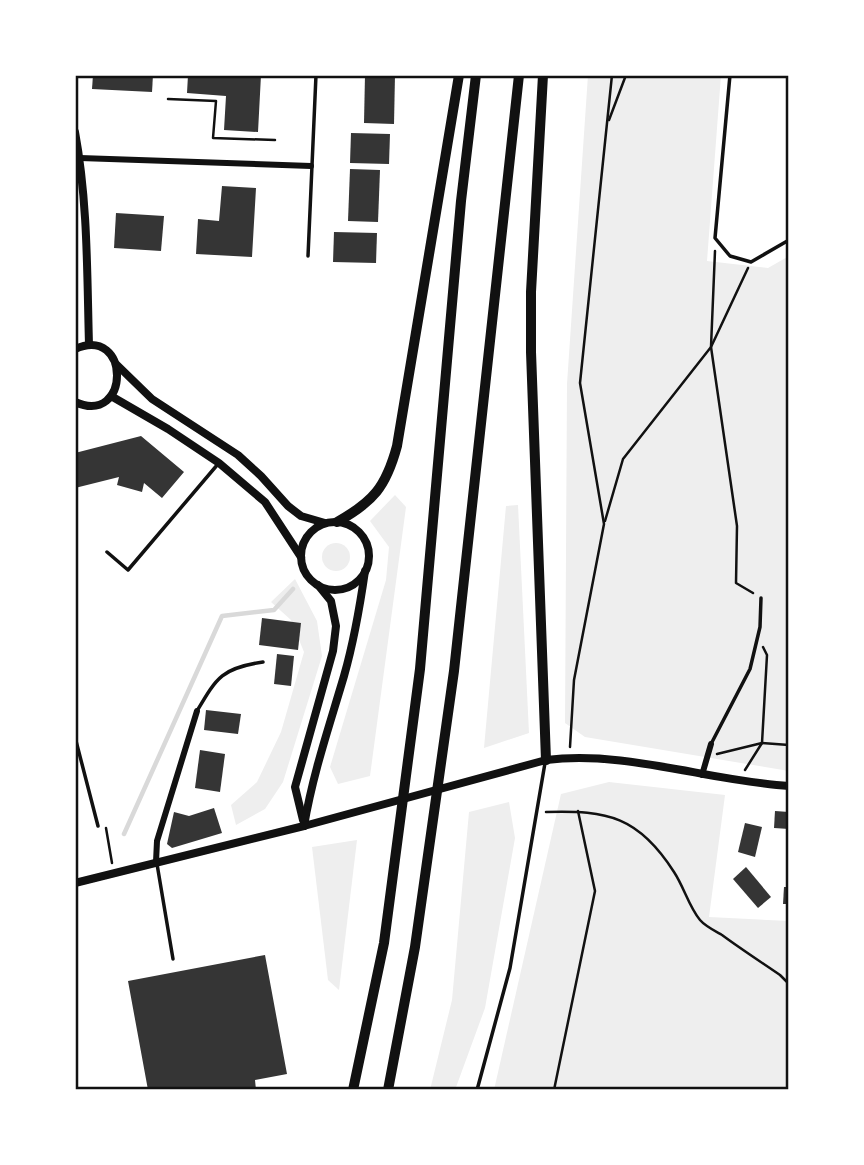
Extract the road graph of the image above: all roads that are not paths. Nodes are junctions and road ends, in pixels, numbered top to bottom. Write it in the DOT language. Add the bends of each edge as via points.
graph roads {
  1 [pos="316,75"];
  2 [pos="459,75"];
  3 [pos="476,75"];
  4 [pos="519,75"];
  5 [pos="543,75"];
  6 [pos="730,75"];
  7 [pos="75,132"];
  8 [pos="80,158"];
  9 [pos="311,166"];
  10 [pos="789,240"];
  11 [pos="307,256"];
  12 [pos="89,345"];
  13 [pos="75,349"];
  14 [pos="116,364"];
  15 [pos="111,396"];
  16 [pos="77,405"];
  17 [pos="219,463"];
  18 [pos="331,522"];
  19 [pos="107,552"];
  20 [pos="302,557"];
  21 [pos="365,571"];
  22 [pos="318,585"];
  23 [pos="761,598"];
  24 [pos="263,662"];
  25 [pos="197,711"];
  26 [pos="75,737"];
  27 [pos="711,744"];
  28 [pos="546,760"];
  29 [pos="702,775"];
  30 [pos="789,786"];
  31 [pos="98,826"];
  32 [pos="304,826"];
  33 [pos="156,862"];
  34 [pos="75,883"];
  35 [pos="173,959"];
  36 [pos="353,1090"];
  37 [pos="388,1090"];
  38 [pos="477,1090"];
  1 -- 9 [label="lane"];
  2 -- 18 [label="highway" via="389,475 369,502"];
  3 -- 36 [label="highway" via="420,669 384,943"];
  4 -- 37 [label="highway" via="454,671 415,947"];
  5 -- 28 [label="highway" via="531,352"];
  6 -- 10 [label="lane" via="715,237 730,256 751,262"];
  7 -- 8 [label="street"];
  8 -- 9 [label="street"];
  8 -- 12 [label="street"];
  9 -- 11 [label="lane"];
  12 -- 13 [label="street"];
  12 -- 14 [label="street" via="105,351"];
  14 -- 15 [label="street" via="118,381"];
  14 -- 18 [label="street" via="152,399 238,455 301,516"];
  15 -- 16 [label="street" via="97,404"];
  15 -- 17 [label="street"];
  17 -- 19 [label="lane" via="128,570"];
  17 -- 20 [label="street" via="265,502"];
  18 -- 20 [label="street" via="307,536"];
  18 -- 21 [label="street" via="348,524 364,539 369,560"];
  20 -- 22 [label="street" via="304,568"];
  21 -- 22 [label="street" via="359,580 340,589"];
  21 -- 32 [label="street" via="360,607 314,770"];
  22 -- 32 [label="street" via="331,601 336,626 295,787"];
  23 -- 27 [label="lane" via="758,643 746,680"];
  24 -- 25 [label="lane" via="241,665 215,680"];
  25 -- 33 [label="street" via="157,841"];
  26 -- 31 [label="lane"];
  27 -- 29 [label="street"];
  28 -- 29 [label="street" via="620,761"];
  28 -- 32 [label="street"];
  28 -- 38 [label="lane" via="510,968"];
  29 -- 30 [label="street"];
  32 -- 33 [label="street"];
  33 -- 34 [label="street"];
  33 -- 35 [label="lane"];
}
